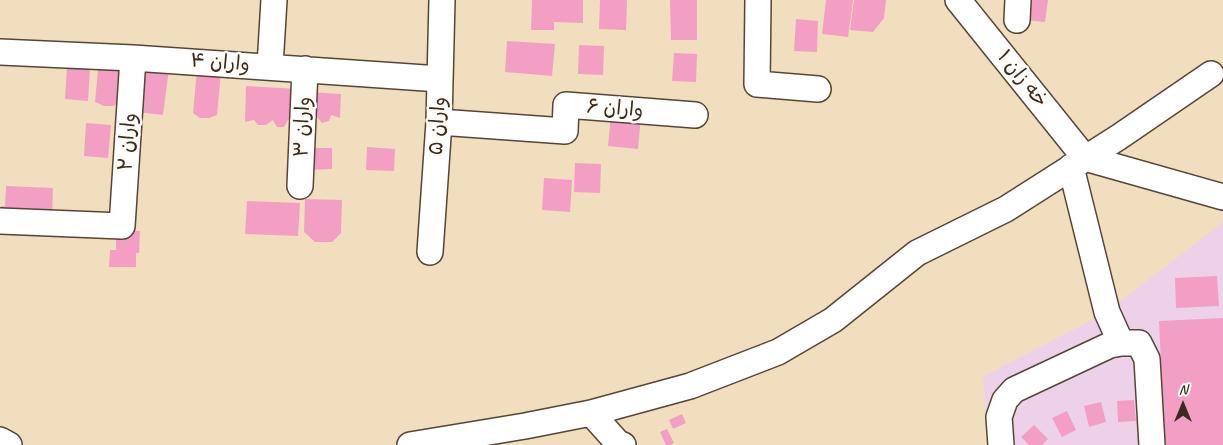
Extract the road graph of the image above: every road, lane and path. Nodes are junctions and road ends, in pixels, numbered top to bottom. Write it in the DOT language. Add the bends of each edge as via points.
graph roads {
  1 [pos="274,0"];
  2 [pos="442,0"];
  3 [pos="758,0"];
  4 [pos="958,0"];
  5 [pos="0,52"];
  6 [pos="133,58"];
  7 [pos="270,66"];
  8 [pos="306,68"];
  9 [pos="1211,74"];
  10 [pos="440,79"];
  11 [pos="818,89"];
  12 [pos="695,114"];
  13 [pos="439,122"];
  14 [pos="1078,163"];
  15 [pos="300,186"];
  16 [pos="1223,197"];
  17 [pos="0,221"];
  18 [pos="430,252"];
  19 [pos="1121,343"];
  20 [pos="591,413"];
  21 [pos="526,435"];
  22 [pos="0,440"];
  23 [pos="9,445"];
  24 [pos="410,445"];
  25 [pos="623,445"];
  26 [pos="1001,445"];
  27 [pos="1152,445"];
  1 -- 7 [label="street"];
  2 -- 10 [label="street, واران ۵"];
  3 -- 11 [label="street" via="757,84"];
  4 -- 14 [label="street, خه زان ۱"];
  5 -- 6 [label="street, واران ۴"];
  6 -- 7 [label="street, واران ۴"];
  6 -- 17 [label="street, واران ۲" via="122,226"];
  7 -- 8 [label="street, واران ۴"];
  8 -- 10 [label="street, واران ۴"];
  8 -- 15 [label="street, واران ۳"];
  9 -- 14 [label="street"];
  10 -- 13 [label="street, واران ۵"];
  12 -- 13 [label="street, واران ۶" via="566,105 565,131"];
  13 -- 18 [label="street, واران ۵"];
  14 -- 16 [label="street"];
  14 -- 19 [label="street" via="1107,312"];
  14 -- 20 [label="street" via="1006,209 916,253 833,320 778,352 690,386"];
  19 -- 26 [label="street" via="1110,345 1014,390 1005,400 999,416"];
  19 -- 27 [label="street" via="1139,343 1147,359"];
  20 -- 21 [label="street"];
  20 -- 25 [label="street"];
  21 -- 24 [label="street"];
  22 -- 23 [label="street"];
}
